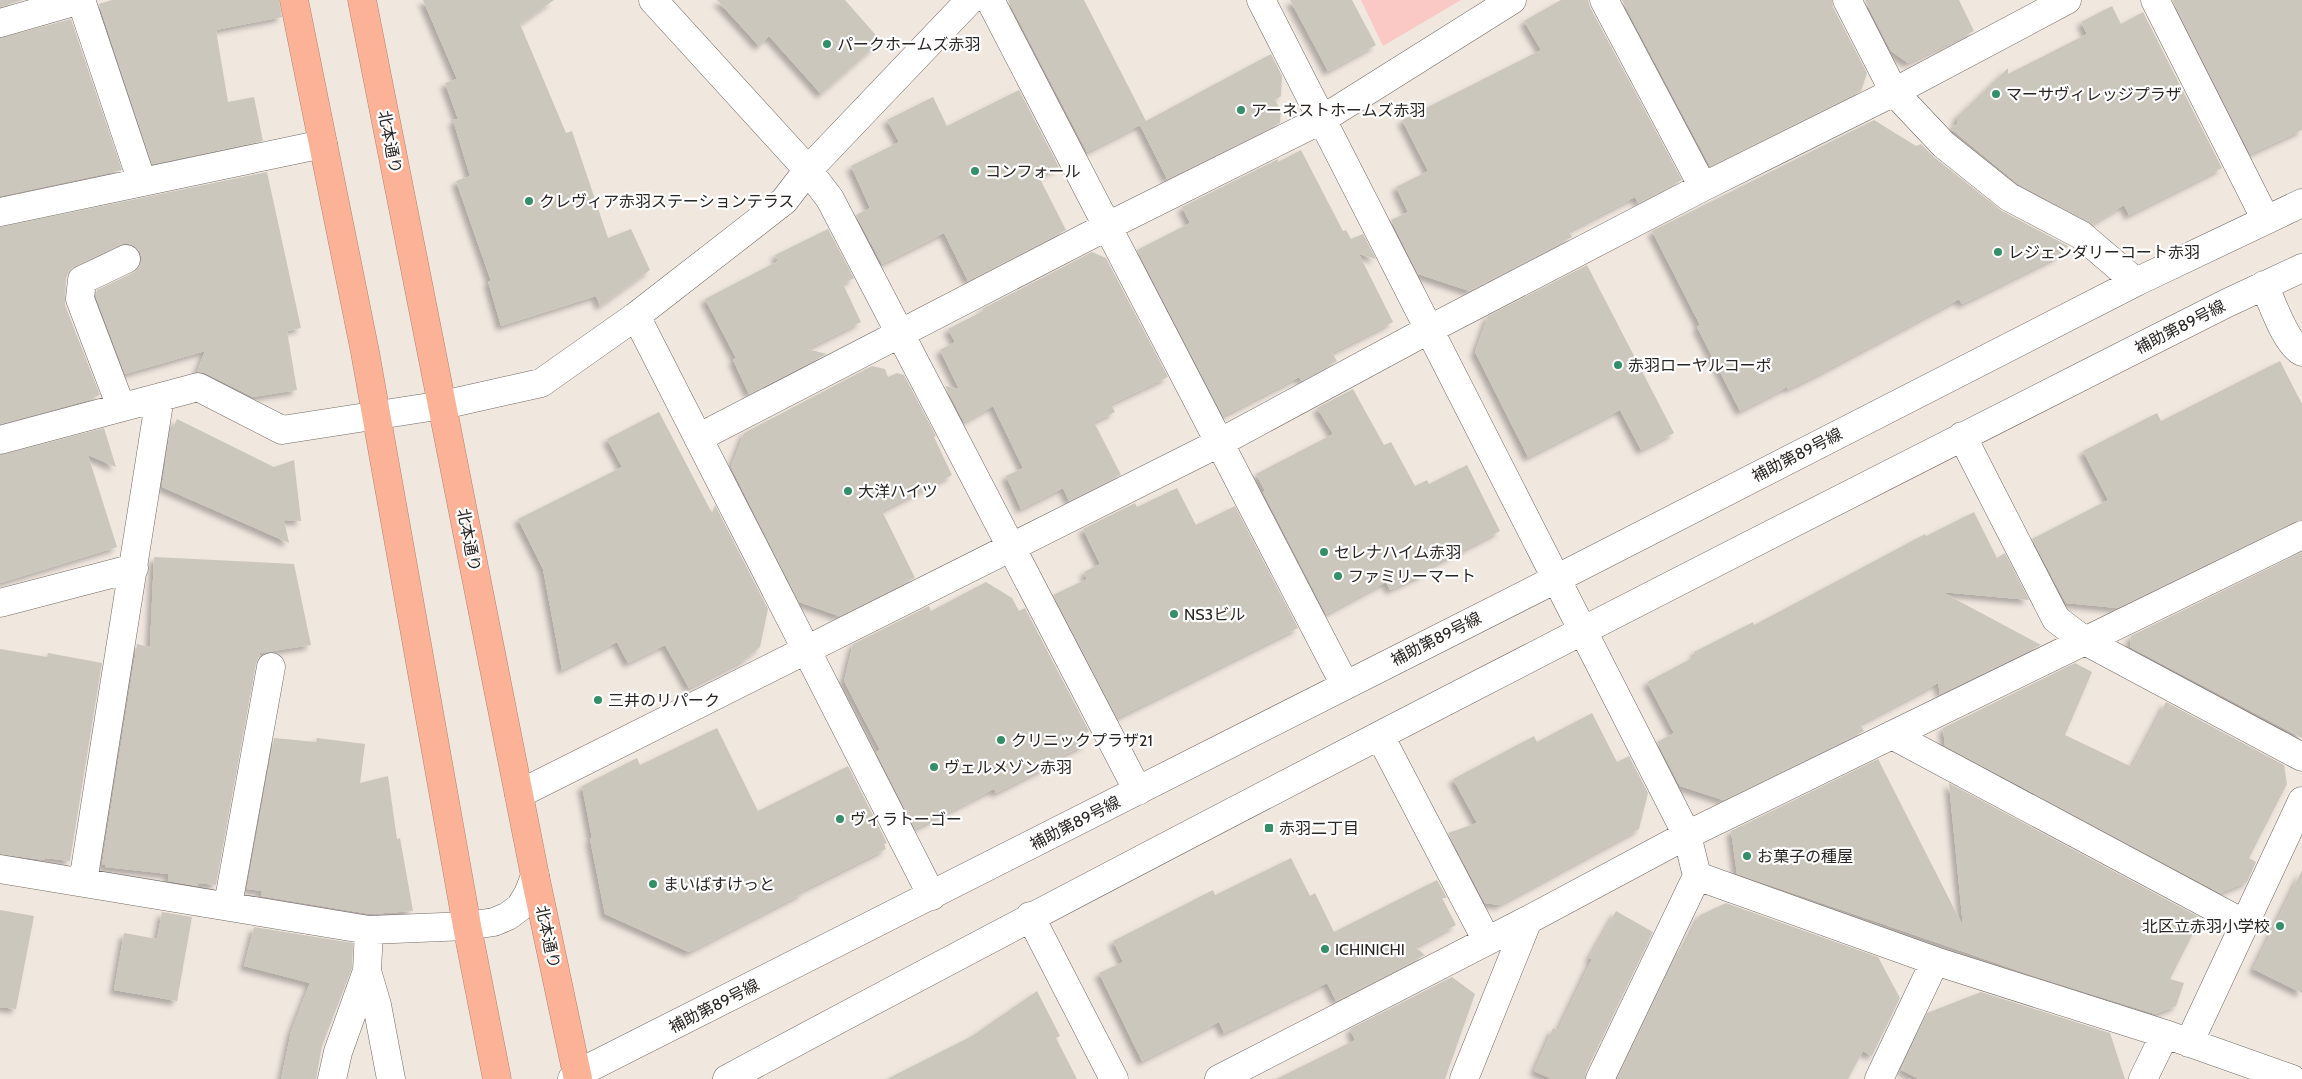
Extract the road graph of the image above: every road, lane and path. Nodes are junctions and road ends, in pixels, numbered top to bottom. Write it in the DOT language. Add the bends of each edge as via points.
graph roads {
  1 [pos="81,0"];
  2 [pos="294,0"];
  3 [pos="362,0"];
  4 [pos="652,0"];
  5 [pos="970,0"];
  6 [pos="990,0"];
  7 [pos="1261,0"];
  8 [pos="1512,0"];
  9 [pos="1604,0"];
  10 [pos="1847,0"];
  11 [pos="2067,0"];
  12 [pos="2155,0"];
  13 [pos="0,23"];
  14 [pos="1894,92"];
  15 [pos="1321,120"];
  16 [pos="323,144"];
  17 [pos="808,170"];
  18 [pos="142,182"];
  19 [pos="1703,187"];
  20 [pos="2302,203"];
  21 [pos="0,212"];
  22 [pos="2266,220"];
  23 [pos="1108,226"];
  24 [pos="126,259"];
  25 [pos="2302,268"];
  26 [pos="2136,282"];
  27 [pos="2264,286"];
  28 [pos="636,316"];
  29 [pos="1430,328"];
  30 [pos="902,334"];
  31 [pos="2302,352"];
  32 [pos="160,397"];
  33 [pos="443,405"];
  34 [pos="121,407"];
  35 [pos="376,415"];
  36 [pos="1962,436"];
  37 [pos="698,438"];
  38 [pos="0,440"];
  39 [pos="1219,442"];
  40 [pos="2302,535"];
  41 [pos="1010,546"];
  42 [pos="134,568"];
  43 [pos="1556,579"];
  44 [pos="0,603"];
  45 [pos="1584,629"];
  46 [pos="2085,641"];
  47 [pos="806,648"];
  48 [pos="271,667"];
  49 [pos="1345,685"];
  50 [pos="1892,735"];
  51 [pos="1380,736"];
  52 [pos="2302,757"];
  53 [pos="1138,791"];
  54 [pos="519,794"];
  55 [pos="2302,801"];
  56 [pos="1687,835"];
  57 [pos="0,869"];
  58 [pos="535,876"];
  59 [pos="1697,876"];
  60 [pos="83,882"];
  61 [pos="932,896"];
  62 [pos="228,905"];
  63 [pos="1030,916"];
  64 [pos="1528,920"];
  65 [pos="2245,924"];
  66 [pos="467,926"];
  67 [pos="369,930"];
  68 [pos="1487,941"];
  69 [pos="1935,960"];
  70 [pos="367,971"];
  71 [pos="2177,1039"];
  72 [pos="576,1077"];
  73 [pos="332,1079"];
  74 [pos="392,1079"];
  75 [pos="497,1079"];
  76 [pos="727,1079"];
  77 [pos="1114,1079"];
  78 [pos="1219,1079"];
  79 [pos="1464,1079"];
  80 [pos="1600,1079"];
  81 [pos="1879,1079"];
  82 [pos="2143,1079"];
  83 [pos="2292,1079"];
  1 -- 13 [label="street"];
  1 -- 18 [label="street"];
  2 -- 16 [label="highway"];
  3 -- 33 [label="highway, 北本通り"];
  4 -- 17 [label="street"];
  5 -- 17 [label="street"];
  6 -- 23 [label="street"];
  7 -- 15 [label="street"];
  8 -- 15 [label="street"];
  9 -- 19 [label="street"];
  10 -- 14 [label="street"];
  11 -- 14 [label="street"];
  12 -- 22 [label="street"];
  14 -- 19 [label="street"];
  14 -- 26 [label="street" via="1944,145 2009,197 2081,235"];
  15 -- 23 [label="street"];
  15 -- 29 [label="street"];
  16 -- 18 [label="street"];
  16 -- 35 [label="highway"];
  17 -- 28 [label="street" via="784,200"];
  17 -- 30 [label="street" via="830,199"];
  18 -- 21 [label="street"];
  19 -- 29 [label="street"];
  20 -- 22 [label="street, 補助第89号線"];
  22 -- 26 [label="street, 補助第89号線"];
  23 -- 30 [label="street"];
  23 -- 39 [label="street"];
  24 -- 34 [label="street" via="82,280 80,298"];
  25 -- 27 [label="street, 補助第89号線"];
  26 -- 43 [label="street, 補助第89号線"];
  27 -- 31 [label="street" via="2295,348"];
  27 -- 36 [label="street, 補助第89号線"];
  28 -- 33 [label="street" via="541,383"];
  28 -- 37 [label="street"];
  29 -- 39 [label="street"];
  29 -- 43 [label="street"];
  30 -- 37 [label="street"];
  30 -- 41 [label="street"];
  32 -- 34 [label="street"];
  32 -- 35 [label="street" via="198,387 282,430"];
  32 -- 42 [label="street"];
  33 -- 35 [label="street"];
  33 -- 54 [label="highway, 北本通り"];
  34 -- 38 [label="street"];
  35 -- 66 [label="highway"];
  36 -- 45 [label="street, 補助第89号線"];
  36 -- 46 [label="street" via="2056,619"];
  37 -- 47 [label="street"];
  39 -- 41 [label="street"];
  39 -- 49 [label="street"];
  40 -- 46 [label="street"];
  41 -- 47 [label="street"];
  41 -- 53 [label="street"];
  42 -- 44 [label="street"];
  42 -- 60 [label="street"];
  43 -- 45 [label="street"];
  43 -- 49 [label="street, 補助第89号線"];
  45 -- 51 [label="street, 補助第89号線"];
  45 -- 56 [label="street"];
  46 -- 50 [label="street"];
  46 -- 52 [label="street"];
  47 -- 54 [label="street"];
  47 -- 61 [label="street"];
  48 -- 62 [label="street"];
  49 -- 53 [label="street, 補助第89号線"];
  50 -- 56 [label="street"];
  50 -- 65 [label="street"];
  51 -- 63 [label="street, 補助第89号線"];
  51 -- 68 [label="street"];
  53 -- 61 [label="street, 補助第89号線"];
  54 -- 58 [label="highway, 北本通り"];
  55 -- 65 [label="street"];
  56 -- 59 [label="street"];
  56 -- 64 [label="street"];
  57 -- 60 [label="street"];
  58 -- 66 [label="street" via="520,907 508,916 494,922"];
  58 -- 72 [label="highway, 北本通り"];
  59 -- 69 [label="street"];
  59 -- 80 [label="street"];
  60 -- 62 [label="street"];
  61 -- 72 [label="street, 補助第89号線"];
  62 -- 67 [label="street"];
  63 -- 76 [label="street, 補助第89号線"];
  63 -- 77 [label="street"];
  64 -- 68 [label="street"];
  64 -- 79 [label="street"];
  65 -- 71 [label="street"];
  66 -- 67 [label="street"];
  66 -- 75 [label="highway"];
  67 -- 70 [label="street"];
  68 -- 78 [label="street"];
  69 -- 71 [label="street"];
  69 -- 81 [label="street"];
  70 -- 73 [label="street" via="338,1052"];
  70 -- 74 [label="street"];
  71 -- 82 [label="street"];
  71 -- 83 [label="street"];
}
